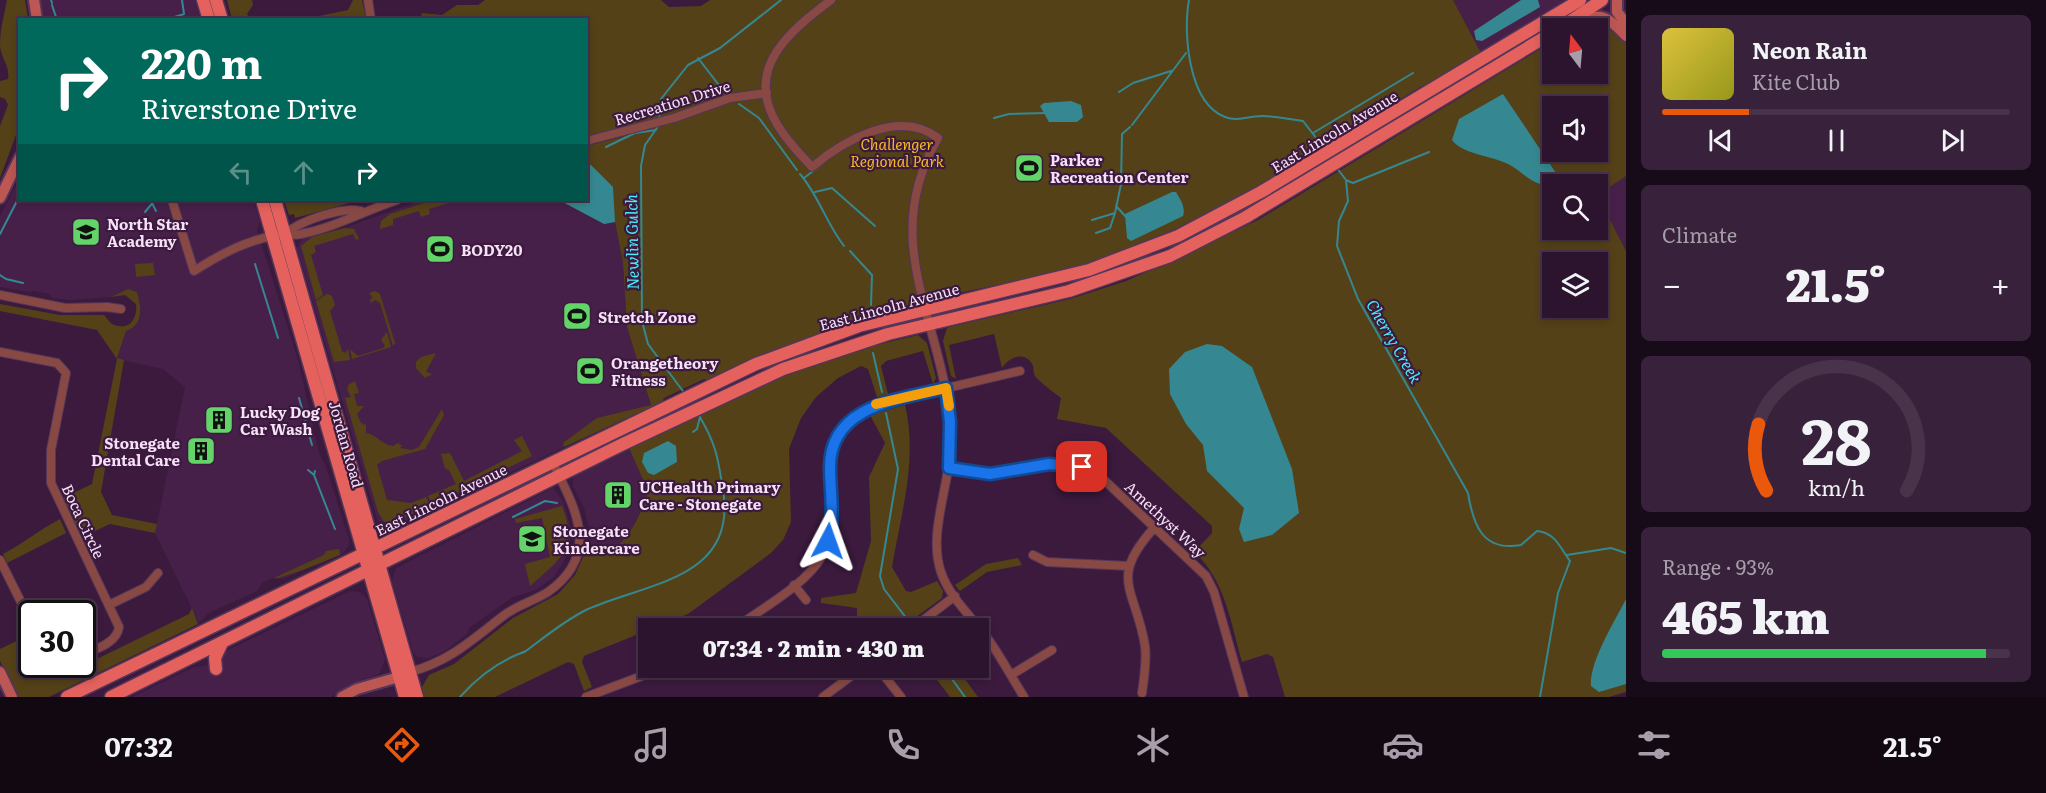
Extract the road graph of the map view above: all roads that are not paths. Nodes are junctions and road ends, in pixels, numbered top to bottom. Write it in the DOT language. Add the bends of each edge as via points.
graph roads {
  1 [pos="34,0"];
  2 [pos="203,0"];
  3 [pos="216,0"];
  4 [pos="368,0"];
  5 [pos="831,0"];
  6 [pos="1580,0"];
  7 [pos="1602,0"];
  8 [pos="1617,0"];
  9 [pos="37,18"];
  10 [pos="208,18"];
  11 [pos="221,18"];
  12 [pos="371,18"];
  13 [pos="1575,18"];
  14 [pos="1622,23"];
  15 [pos="1626,36"];
  16 [pos="1542,39"];
  17 [pos="1542,45"];
  18 [pos="1467,84"];
  19 [pos="767,93"];
  20 [pos="588,140"];
  21 [pos="18,161"];
  22 [pos="0,198"];
  23 [pos="172,201"];
  24 [pos="262,201"];
  25 [pos="275,201"];
  26 [pos="394,201"];
  27 [pos="279,235"];
  28 [pos="0,295"];
  29 [pos="121,309"];
  30 [pos="926,309"];
  31 [pos="930,323"];
  32 [pos="0,352"];
  33 [pos="1020,371"];
  34 [pos="946,388"];
  35 [pos="552,461"];
  36 [pos="949,468"];
  37 [pos="559,476"];
  38 [pos="1155,527"];
  39 [pos="375,547"];
  40 [pos="363,553"];
  41 [pos="1033,555"];
  42 [pos="0,560"];
  43 [pos="381,566"];
  44 [pos="1129,566"];
  45 [pos="369,572"];
  46 [pos="158,573"];
  47 [pos="794,585"];
  48 [pos="955,596"];
  49 [pos="20,600"];
  50 [pos="806,600"];
  51 [pos="109,605"];
  52 [pos="749,618"];
  53 [pos="926,618"];
  54 [pos="215,625"];
  55 [pos="222,644"];
  56 [pos="96,648"];
  57 [pos="1052,650"];
  58 [pos="194,657"];
  59 [pos="0,672"];
  60 [pos="405,674"];
  61 [pos="1011,675"];
  62 [pos="153,677"];
  63 [pos="638,677"];
  64 [pos="849,678"];
  65 [pos="886,678"];
  66 [pos="1142,693"];
  67 [pos="413,696"];
  68 [pos="12,697"];
  69 [pos="67,697"];
  70 [pos="111,697"];
  71 [pos="342,697"];
  72 [pos="586,697"];
  73 [pos="823,697"];
  74 [pos="901,697"];
  75 [pos="1024,697"];
  76 [pos="1244,697"];
  1 -- 9 [label="street"];
  2 -- 10 [label="main road"];
  3 -- 11 [label="main road"];
  4 -- 12 [label="street"];
  5 -- 19 [label="street" via="783,40 769,68"];
  6 -- 30 [label="main road, East Lincoln Avenue" via="1200,225 1114,261 1058,279"];
  7 -- 13 [label="main road"];
  8 -- 14 [label="street"];
  14 -- 15 [label="street"];
  16 -- 18 [label="main road, East Lincoln Avenue"];
  17 -- 18 [label="street" via="1487,79"];
  18 -- 31 [label="main road, East Lincoln Avenue" via="1196,244 1105,281"];
  19 -- 20 [label="street, Recreation Drive" via="730,98 674,118"];
  19 -- 30 [label="street" via="776,123 812,167 861,136 885,128 918,128 938,138 920,173 911,216 911,240"];
  21 -- 22 [label="street"];
  23 -- 27 [label="street" via="194,271 230,249"];
  24 -- 27 [label="main road, Jordan Road"];
  25 -- 27 [label="main road, Jordan Road"];
  26 -- 27 [label="street" via="362,211 354,219 299,235"];
  27 -- 39 [label="main road, Jordan Road" via="293,263"];
  27 -- 40 [label="main road, Jordan Road"];
  28 -- 29 [label="street" via="65,308"];
  30 -- 31 [label="street"];
  30 -- 35 [label="main road, East Lincoln Avenue" via="836,333 709,386"];
  31 -- 34 [label="street"];
  31 -- 37 [label="main road, East Lincoln Avenue" via="831,351 716,399"];
  32 -- 51 [label="street, Boca Circle" via="53,362 66,370 49,464 51,483"];
  33 -- 34 [label="street"];
  34 -- 36 [label="street"];
  34 -- 47 [label="street" via="873,406 842,430 830,457 828,541 817,564"];
  35 -- 37 [label="street"];
  35 -- 39 [label="main road, East Lincoln Avenue"];
  36 -- 38 [label="street, Amethyst Way" via="990,474 1049,464 1082,467 1102,478"];
  36 -- 48 [label="street" via="937,554 942,576"];
  37 -- 43 [label="main road, East Lincoln Avenue"];
  37 -- 60 [label="street" via="580,525 577,552 569,571 548,591 510,610 448,659"];
  38 -- 44 [label="street" via="1135,550"];
  38 -- 76 [label="street, Amethyst Way" via="1210,582"];
  39 -- 40 [label="main road, East Lincoln Avenue"];
  39 -- 43 [label="main road, Jordan Road"];
  40 -- 45 [label="main road, Jordan Road"];
  40 -- 54 [label="main road, East Lincoln Avenue"];
  41 -- 44 [label="street" via="1047,562"];
  42 -- 49 [label="street"];
  43 -- 45 [label="main road, East Lincoln Avenue"];
  43 -- 60 [label="main road, Jordan Road"];
  44 -- 66 [label="street" via="1128,589 1145,646"];
  45 -- 55 [label="main road, East Lincoln Avenue"];
  45 -- 60 [label="main road, Jordan Road"];
  46 -- 51 [label="street" via="146,587"];
  47 -- 50 [label="street"];
  47 -- 52 [label="street"];
  48 -- 53 [label="street"];
  48 -- 61 [label="street"];
  51 -- 56 [label="street, Boca Circle" via="118,633"];
  54 -- 62 [label="main road" via="203,646 164,666"];
  54 -- 69 [label="main road, East Lincoln Avenue"];
  55 -- 58 [label="main road, East Lincoln Avenue"];
  55 -- 58 [label="main road" via="215,658 216,669"];
  57 -- 61 [label="street"];
  58 -- 62 [label="main road, East Lincoln Avenue"];
  59 -- 68 [label="street"];
  60 -- 67 [label="main road"];
  60 -- 71 [label="street" via="363,686"];
  61 -- 75 [label="street"];
  62 -- 70 [label="main road, East Lincoln Avenue"];
  63 -- 72 [label="street"];
  64 -- 73 [label="street"];
  65 -- 74 [label="street"];
}
